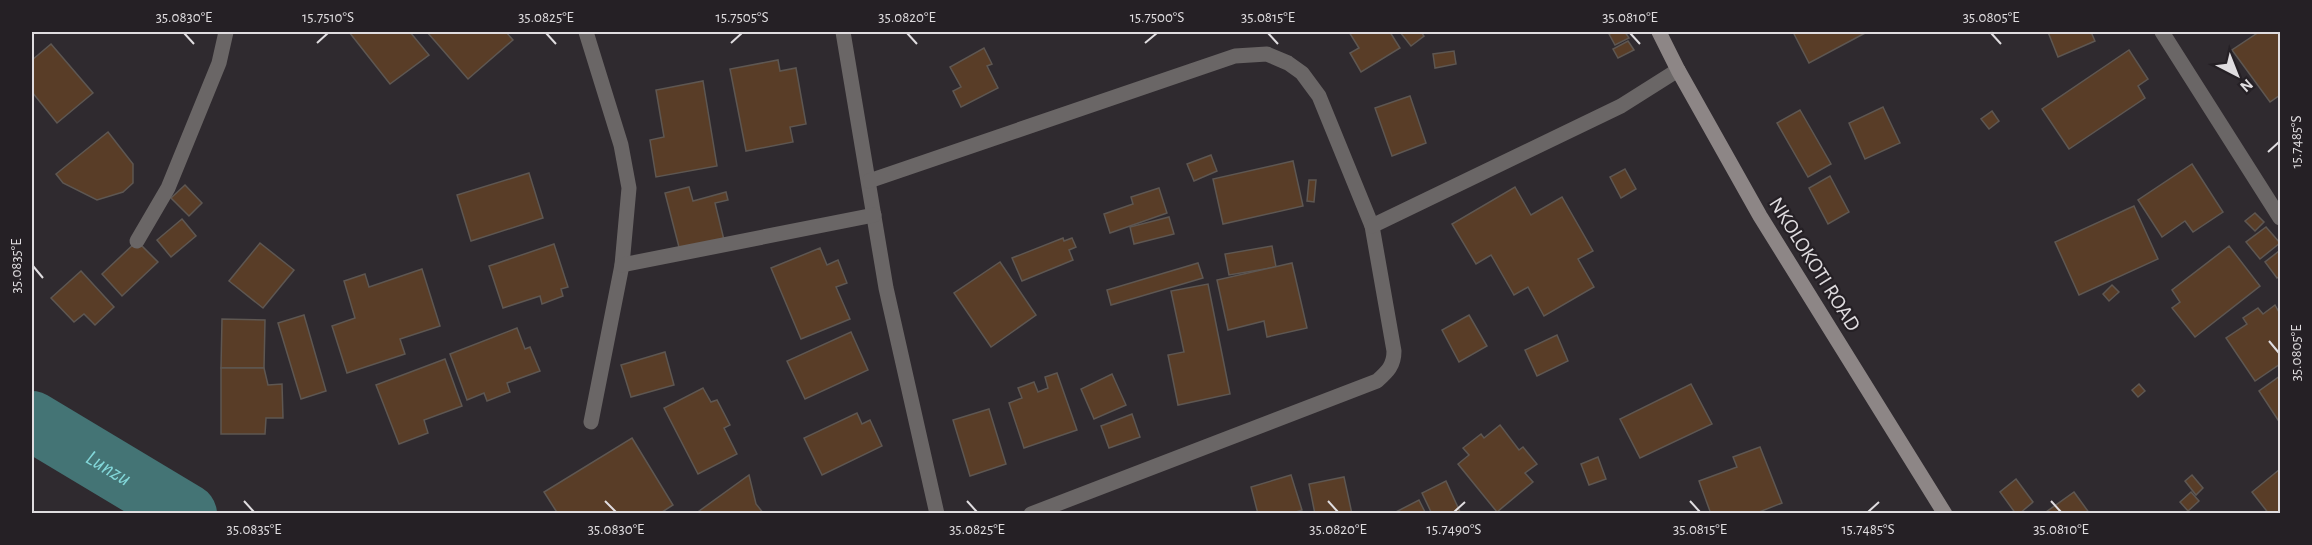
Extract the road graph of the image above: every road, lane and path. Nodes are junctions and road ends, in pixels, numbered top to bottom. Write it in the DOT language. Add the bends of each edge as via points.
graph roads {
  1 [pos="226,32"];
  2 [pos="586,32"];
  3 [pos="843,32"];
  4 [pos="1659,32"];
  5 [pos="2162,32"];
  6 [pos="1678,70"];
  7 [pos="869,181"];
  8 [pos="874,215"];
  9 [pos="2280,218"];
  10 [pos="1372,226"];
  11 [pos="137,241"];
  12 [pos="622,265"];
  13 [pos="591,423"];
  14 [pos="937,513"];
  15 [pos="1031,513"];
  16 [pos="1945,513"];
  1 -- 11 [label="street" via="219,63 168,188"];
  2 -- 12 [label="street" via="621,145 629,188"];
  3 -- 7 [label="street"];
  4 -- 6 [label="main road, NKOLOKOTI ROAD"];
  5 -- 9 [label="street"];
  6 -- 10 [label="street" via="1622,106"];
  6 -- 16 [label="main road, NKOLOKOTI ROAD" via="1760,216"];
  7 -- 8 [label="street"];
  7 -- 10 [label="street" via="1235,56 1267,54 1302,73 1319,96"];
  8 -- 12 [label="street"];
  8 -- 14 [label="street" via="886,288"];
  10 -- 15 [label="street" via="1394,351 1388,372 1377,381"];
  12 -- 13 [label="street"];
}
